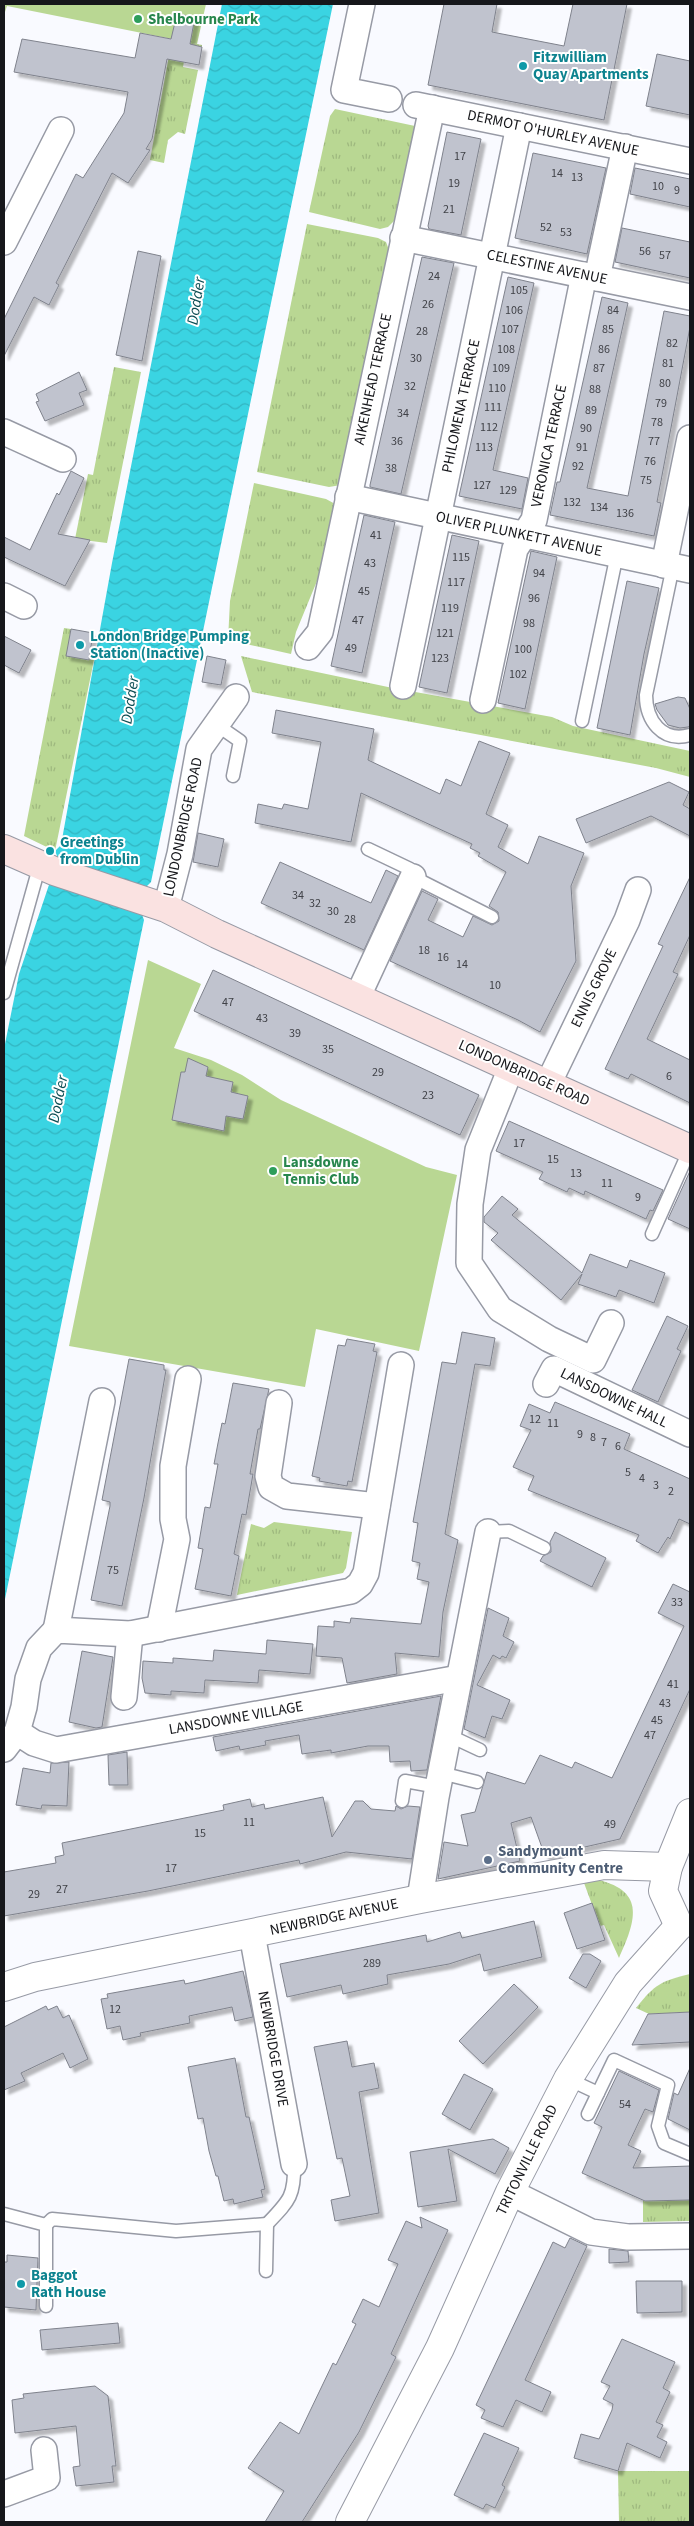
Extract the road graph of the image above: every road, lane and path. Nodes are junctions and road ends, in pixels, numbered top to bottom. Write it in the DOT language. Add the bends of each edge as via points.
graph roads {
  1 [pos="362,4"];
  2 [pos="389,99"];
  3 [pos="424,106"];
  4 [pos="519,126"];
  5 [pos="61,130"];
  6 [pos="625,148"];
  7 [pos="690,161"];
  8 [pos="403,238"];
  9 [pos="4,242"];
  10 [pos="492,256"];
  11 [pos="591,276"];
  12 [pos="690,297"];
  13 [pos="4,432"];
  14 [pos="690,438"];
  15 [pos="63,459"];
  16 [pos="348,497"];
  17 [pos="438,516"];
  18 [pos="524,534"];
  19 [pos="617,554"];
  20 [pos="676,567"];
  21 [pos="308,647"];
  22 [pos="403,686"];
  23 [pos="236,697"];
  24 [pos="483,700"];
  25 [pos="582,721"];
  26 [pos="216,724"];
  27 [pos="690,735"];
  28 [pos="233,776"];
  29 [pos="4,849"];
  30 [pos="368,849"];
  31 [pos="47,867"];
  32 [pos="412,877"];
  33 [pos="638,890"];
  34 [pos="155,905"];
  35 [pos="492,917"];
  36 [pos="4,993"];
  37 [pos="357,998"];
  38 [pos="511,1068"];
  39 [pos="548,1084"];
  40 [pos="690,1149"];
  41 [pos="652,1234"];
  42 [pos="611,1323"];
  43 [pos="401,1365"];
  44 [pos="188,1379"];
  45 [pos="546,1384"];
  46 [pos="102,1401"];
  47 [pos="279,1403"];
  48 [pos="690,1434"];
  49 [pos="377,1506"];
  50 [pos="488,1532"];
  51 [pos="544,1548"];
  52 [pos="159,1629"];
  53 [pos="56,1630"];
  54 [pos="130,1634"];
  55 [pos="459,1678"];
  56 [pos="124,1697"];
  57 [pos="448,1735"];
  58 [pos="10,1740"];
  59 [pos="480,1750"];
  60 [pos="440,1780"];
  61 [pos="477,1782"];
  62 [pos="402,1800"];
  63 [pos="690,1812"];
  64 [pos="668,1867"];
  65 [pos="420,1899"];
  66 [pos="685,1929"];
  67 [pos="252,1934"];
  68 [pos="4,1987"];
  69 [pos="568,2079"];
  70 [pos="598,2094"];
  71 [pos="588,2114"];
  72 [pos="690,2154"];
  73 [pos="294,2164"];
  74 [pos="510,2192"];
  75 [pos="4,2214"];
  76 [pos="267,2224"];
  77 [pos="46,2225"];
  78 [pos="690,2236"];
  79 [pos="266,2270"];
  80 [pos="46,2306"];
  81 [pos="44,2450"];
  82 [pos="4,2494"];
  83 [pos="350,2522"];
  1 -- 2 [label="street" via="344,90"];
  3 -- 4 [label="street, DERMOT O'HURLEY AVENUE"];
  3 -- 8 [label="street, AIKENHEAD TERRACE"];
  4 -- 6 [label="street, DERMOT O'HURLEY AVENUE"];
  4 -- 10 [label="street, PHILOMENA TERRACE"];
  5 -- 9 [label="street"];
  6 -- 7 [label="street, DERMOT O'HURLEY AVENUE"];
  6 -- 11 [label="street, VERONICA TERRACE"];
  8 -- 10 [label="street, CELESTINE AVENUE"];
  8 -- 16 [label="street, AIKENHEAD TERRACE"];
  10 -- 11 [label="street, CELESTINE AVENUE"];
  10 -- 17 [label="street, PHILOMENA TERRACE"];
  11 -- 12 [label="street, CELESTINE AVENUE"];
  11 -- 18 [label="street, VERONICA TERRACE" via="534,520"];
  13 -- 15 [label="street"];
  14 -- 20 [label="street"];
  16 -- 17 [label="street, OLIVER PLUNKETT AVENUE"];
  16 -- 21 [label="street, AIKENHEAD TERRACE" via="320,632"];
  17 -- 18 [label="street, OLIVER PLUNKETT AVENUE"];
  17 -- 22 [label="street, PHILOMENA TERRACE"];
  18 -- 19 [label="street, OLIVER PLUNKETT AVENUE"];
  18 -- 24 [label="street, VERONICA TERRACE" via="515,549"];
  19 -- 20 [label="street, OLIVER PLUNKETT AVENUE"];
  19 -- 25 [label="lane"];
  20 -- 27 [label="lane" via="646,695 646,709 651,721 663,732 674,736"];
  23 -- 26 [label="street, LONDONBRIDGE ROAD"];
  26 -- 28 [label="lane" via="240,741"];
  26 -- 34 [label="street, LONDONBRIDGE ROAD" via="200,749 180,854"];
  29 -- 31 [label="main road"];
  30 -- 32 [label="lane" via="410,869"];
  31 -- 34 [label="main road"];
  31 -- 36 [label="lane"];
  32 -- 35 [label="lane"];
  32 -- 37 [label="street"];
  33 -- 39 [label="street, ENNIS GROVE" via="627,920"];
  34 -- 37 [label="main road, LONDONBRIDGE ROAD"];
  37 -- 38 [label="main road, LONDONBRIDGE ROAD"];
  38 -- 39 [label="main road, LONDONBRIDGE ROAD"];
  38 -- 42 [label="street" via="478,1150 470,1204 469,1263 500,1309 593,1360"];
  39 -- 40 [label="main road, LONDONBRIDGE ROAD"];
  40 -- 41 [label="lane"];
  43 -- 49 [label="street"];
  44 -- 52 [label="street" via="173,1466 173,1519 177,1539"];
  45 -- 48 [label="street, LANSDOWNE HALL" via="554,1369"];
  46 -- 53 [label="street, LANSDOWNE VILLAGE"];
  47 -- 49 [label="street" via="268,1476 271,1487 287,1496"];
  49 -- 52 [label="street" via="366,1573 370,1584 351,1591"];
  50 -- 51 [label="lane" via="509,1531"];
  50 -- 55 [label="street"];
  52 -- 54 [label="street"];
  53 -- 54 [label="street"];
  53 -- 58 [label="street, LANSDOWNE VILLAGE" via="40,1648"];
  54 -- 56 [label="street"];
  55 -- 57 [label="street"];
  55 -- 58 [label="street, LANSDOWNE VILLAGE" via="56,1750"];
  57 -- 59 [label="lane"];
  57 -- 60 [label="street"];
  60 -- 61 [label="lane"];
  60 -- 62 [label="lane" via="405,1781"];
  60 -- 65 [label="street"];
  63 -- 64 [label="street, TRITONVILLE ROAD"];
  64 -- 65 [label="street, NEWBRIDGE AVENUE" via="604,1865"];
  64 -- 66 [label="street, TRITONVILLE ROAD" via="663,1891"];
  65 -- 67 [label="street, NEWBRIDGE AVENUE"];
  66 -- 69 [label="street, TRITONVILLE ROAD" via="628,1983"];
  67 -- 68 [label="street, NEWBRIDGE AVENUE" via="35,1977"];
  67 -- 73 [label="street, NEWBRIDGE DRIVE"];
  69 -- 70 [label="lane"];
  69 -- 74 [label="street, TRITONVILLE ROAD"];
  70 -- 71 [label="lane"];
  70 -- 72 [label="lane" via="614,2060 668,2085 658,2126 664,2142"];
  73 -- 76 [label="lane" via="295,2186 286,2204"];
  74 -- 78 [label="street" via="591,2232 628,2237"];
  74 -- 83 [label="street, TRITONVILLE ROAD" via="440,2348"];
  75 -- 77 [label="lane"];
  76 -- 77 [label="lane" via="176,2231 52,2218"];
  76 -- 79 [label="lane"];
  77 -- 80 [label="lane"];
  81 -- 82 [label="street" via="47,2478"];
}
